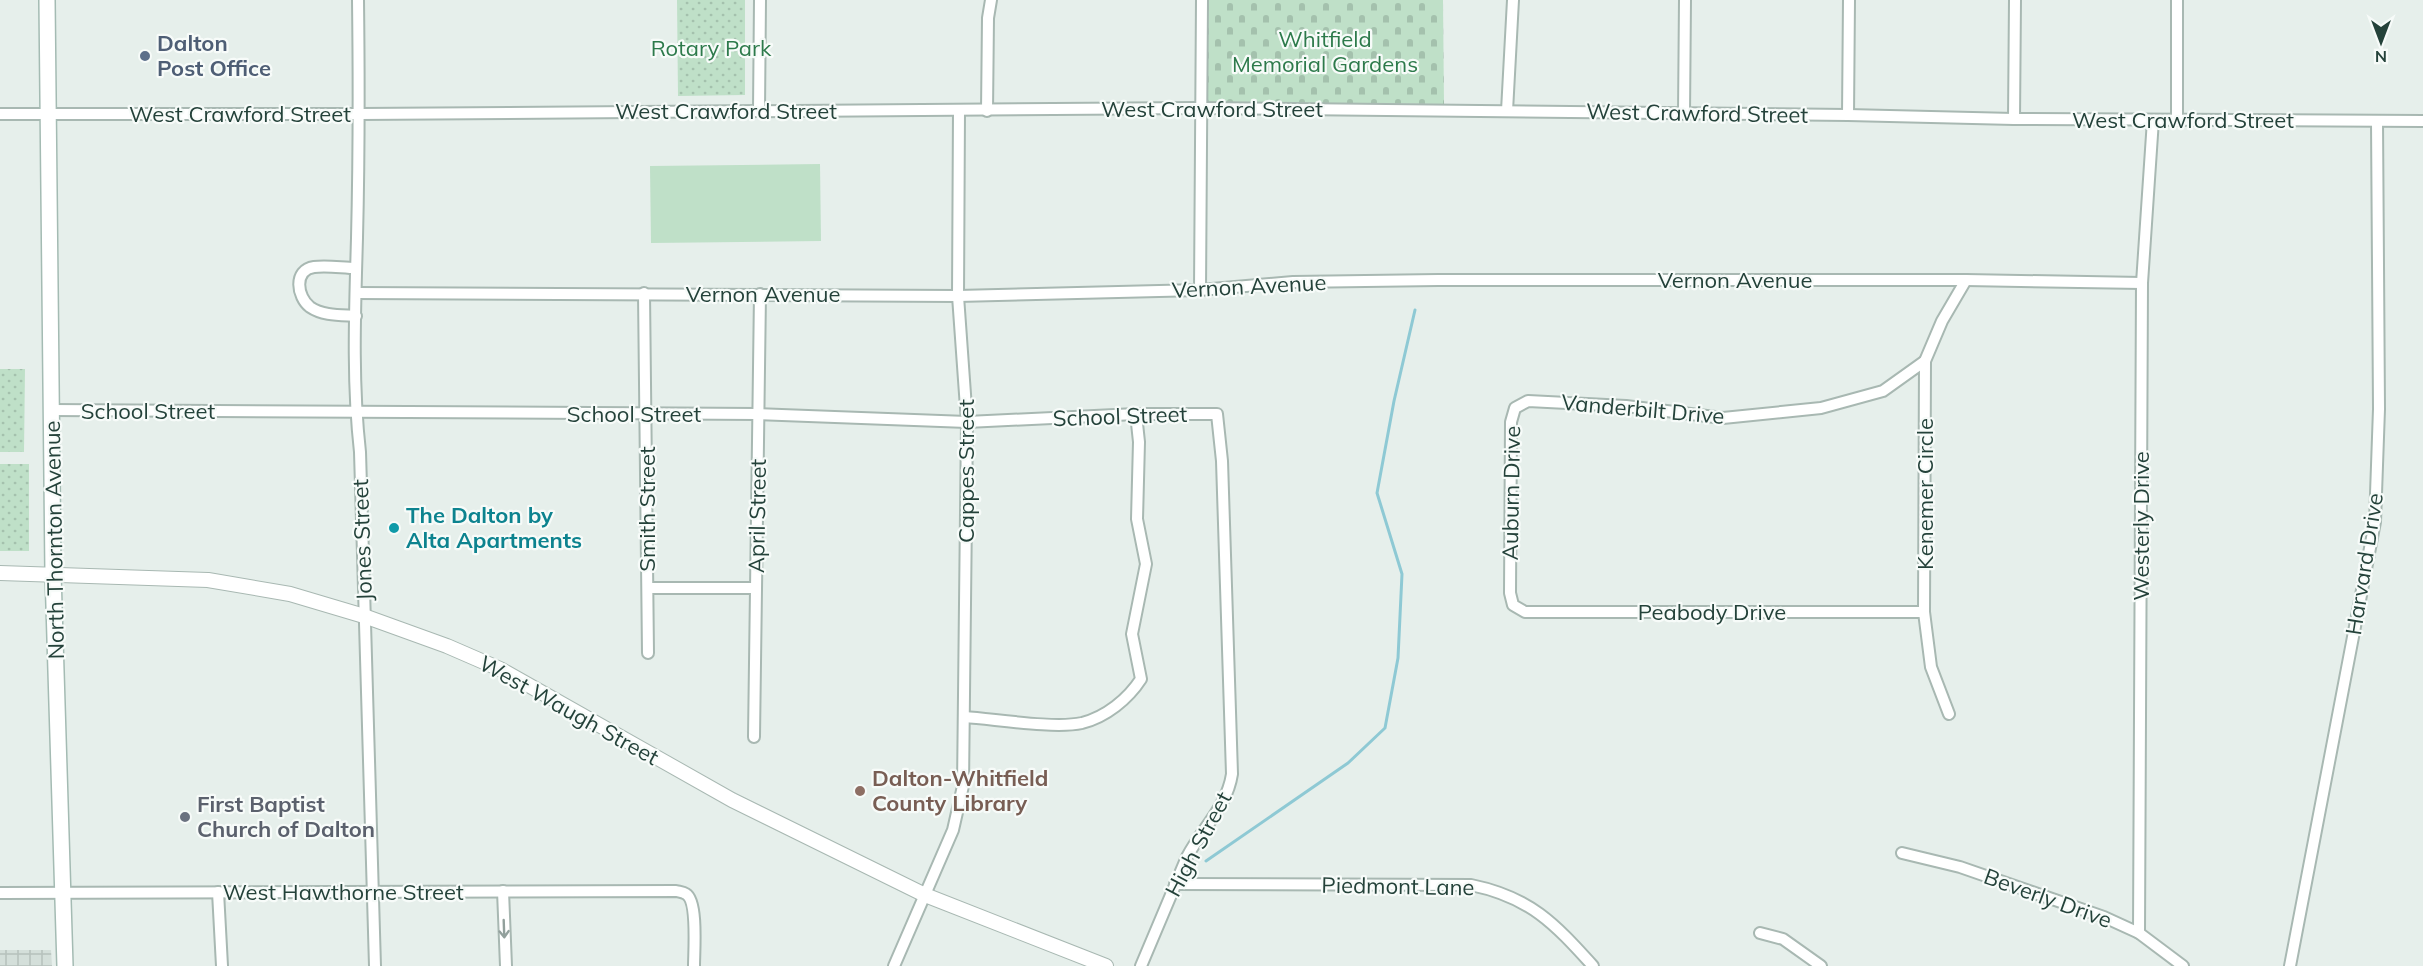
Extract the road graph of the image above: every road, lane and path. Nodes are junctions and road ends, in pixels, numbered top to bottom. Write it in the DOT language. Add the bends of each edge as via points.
graph roads {
  1 [pos="47,0"];
  2 [pos="358,0"];
  3 [pos="760,0"];
  4 [pos="991,0"];
  5 [pos="1202,0"];
  6 [pos="1513,0"];
  7 [pos="1684,0"];
  8 [pos="1849,0"];
  9 [pos="2015,0"];
  10 [pos="2177,0"];
  11 [pos="1200,108"];
  12 [pos="759,110"];
  13 [pos="959,111"];
  14 [pos="987,111"];
  15 [pos="1508,111"];
  16 [pos="0,114"];
  17 [pos="48,114"];
  18 [pos="360,114"];
  19 [pos="1684,114"];
  20 [pos="1848,115"];
  21 [pos="2014,119"];
  22 [pos="2153,120"];
  23 [pos="2177,120"];
  24 [pos="2377,121"];
  25 [pos="2423,121"];
  26 [pos="356,268"];
  27 [pos="1966,280"];
  28 [pos="2142,283"];
  29 [pos="1200,290"];
  30 [pos="356,293"];
  31 [pos="644,293"];
  32 [pos="760,294"];
  33 [pos="958,296"];
  34 [pos="356,316"];
  35 [pos="1925,361"];
  36 [pos="1528,401"];
  37 [pos="51,410"];
  38 [pos="356,412"];
  39 [pos="646,414"];
  40 [pos="758,414"];
  41 [pos="1136,414"];
  42 [pos="1217,414"];
  43 [pos="967,422"];
  44 [pos="0,573"];
  45 [pos="53,573"];
  46 [pos="648,588"];
  47 [pos="756,588"];
  48 [pos="1510,593"];
  49 [pos="1924,612"];
  50 [pos="364,616"];
  51 [pos="648,653"];
  52 [pos="1949,714"];
  53 [pos="965,717"];
  54 [pos="754,737"];
  55 [pos="1902,853"];
  56 [pos="1175,884"];
  57 [pos="503,891"];
  58 [pos="63,892"];
  59 [pos="218,892"];
  60 [pos="373,892"];
  61 [pos="0,893"];
  62 [pos="925,895"];
  63 [pos="1760,933"];
  64 [pos="2139,933"];
  65 [pos="65,966"];
  66 [pos="222,966"];
  67 [pos="375,966"];
  68 [pos="506,966"];
  69 [pos="694,966"];
  70 [pos="894,966"];
  71 [pos="1106,966"];
  72 [pos="1141,966"];
  73 [pos="1593,966"];
  74 [pos="1821,966"];
  75 [pos="2183,966"];
  76 [pos="2290,966"];
  1 -- 17 [label="main road, North Thornton Avenue"];
  2 -- 18 [label="street, Jones Street"];
  3 -- 12 [label="street"];
  4 -- 14 [label="street"];
  5 -- 11 [label="street"];
  6 -- 15 [label="street"];
  7 -- 19 [label="street"];
  8 -- 20 [label="street"];
  9 -- 21 [label="street"];
  10 -- 23 [label="street"];
  11 -- 14 [label="street, West Crawford Street"];
  11 -- 15 [label="street, West Crawford Street"];
  11 -- 29 [label="street"];
  12 -- 13 [label="street, West Crawford Street"];
  12 -- 18 [label="street, West Crawford Street"];
  13 -- 14 [label="street, West Crawford Street"];
  13 -- 33 [label="street, Cappes Street"];
  15 -- 19 [label="street, West Crawford Street"];
  16 -- 17 [label="street, West Crawford Street"];
  17 -- 18 [label="street, West Crawford Street"];
  17 -- 37 [label="main road, North Thornton Avenue"];
  18 -- 26 [label="street, Jones Street"];
  19 -- 20 [label="street, West Crawford Street"];
  20 -- 21 [label="street, West Crawford Street"];
  21 -- 22 [label="street, West Crawford Street"];
  22 -- 23 [label="street, West Crawford Street"];
  22 -- 28 [label="street, Westerly Drive"];
  23 -- 24 [label="street, West Crawford Street"];
  24 -- 25 [label="street, West Crawford Street"];
  24 -- 76 [label="street, Harvard Drive" via="2379,409 2375,522"];
  26 -- 30 [label="street, Jones Street"];
  26 -- 34 [label="street" via="313,267 304,271 298,288 311,307 325,314"];
  27 -- 28 [label="street, Vernon Avenue"];
  27 -- 29 [label="street, Vernon Avenue" via="1293,282"];
  27 -- 35 [label="street, Kenemer Circle"];
  28 -- 64 [label="street, Westerly Drive"];
  29 -- 33 [label="street, Vernon Avenue"];
  30 -- 31 [label="street, Vernon Avenue"];
  30 -- 34 [label="street, Jones Street"];
  31 -- 32 [label="street, Vernon Avenue"];
  31 -- 39 [label="street, Smith Street"];
  32 -- 33 [label="street, Vernon Avenue"];
  32 -- 40 [label="street, April Street"];
  33 -- 43 [label="street, Cappes Street"];
  34 -- 38 [label="street, Jones Street"];
  35 -- 36 [label="street, Vanderbilt Drive" via="1883,391 1810,410 1723,418 1626,406"];
  35 -- 49 [label="street, Kenemer Circle"];
  36 -- 48 [label="street, Auburn Drive" via="1515,408 1511,422"];
  37 -- 38 [label="street, School Street"];
  37 -- 45 [label="main road, North Thornton Avenue"];
  38 -- 39 [label="street, School Street"];
  38 -- 50 [label="street, Jones Street"];
  39 -- 40 [label="street, School Street"];
  39 -- 46 [label="street, Smith Street"];
  40 -- 43 [label="street, School Street"];
  40 -- 47 [label="street, April Street"];
  41 -- 42 [label="street, School Street"];
  41 -- 43 [label="street, School Street"];
  41 -- 53 [label="street" via="1137,519 1146,564 1132,634 1141,679 1110,711 1082,723"];
  42 -- 56 [label="street, High Street" via="1222,461 1232,774 1221,806 1195,842"];
  43 -- 53 [label="street, Cappes Street"];
  44 -- 45 [label="street, West Waugh Street"];
  45 -- 50 [label="street, West Waugh Street" via="208,580 290,594"];
  45 -- 58 [label="main road, North Thornton Avenue"];
  46 -- 47 [label="street"];
  46 -- 51 [label="street, Smith Street"];
  47 -- 54 [label="street, April Street"];
  48 -- 49 [label="street, Peabody Drive" via="1513,605 1525,612"];
  49 -- 52 [label="street, Kenemer Circle" via="1931,667"];
  50 -- 60 [label="street, Jones Street"];
  50 -- 62 [label="street, West Waugh Street" via="500,669 732,800"];
  53 -- 62 [label="street, Cappes Street" via="963,786 953,830"];
  55 -- 64 [label="street, Beverly Drive" via="1960,867 2072,905"];
  56 -- 72 [label="street, High Street"];
  56 -- 73 [label="street, Piedmont Lane" via="1471,885 1493,889 1525,902 1546,917"];
  57 -- 60 [label="street, West Hawthorne Street"];
  57 -- 68 [label="street, one-way"];
  57 -- 69 [label="street, West Hawthorne Street" via="686,894 694,909"];
  58 -- 59 [label="street, West Hawthorne Street"];
  58 -- 61 [label="street, West Hawthorne Street"];
  58 -- 65 [label="main road, North Thornton Avenue"];
  59 -- 60 [label="street, West Hawthorne Street"];
  59 -- 66 [label="street"];
  60 -- 67 [label="street, Jones Street"];
  62 -- 70 [label="street, Cappes Street"];
  62 -- 71 [label="street, West Waugh Street"];
  63 -- 74 [label="street" via="1783,939"];
  64 -- 75 [label="street, Beverly Drive"];
}
